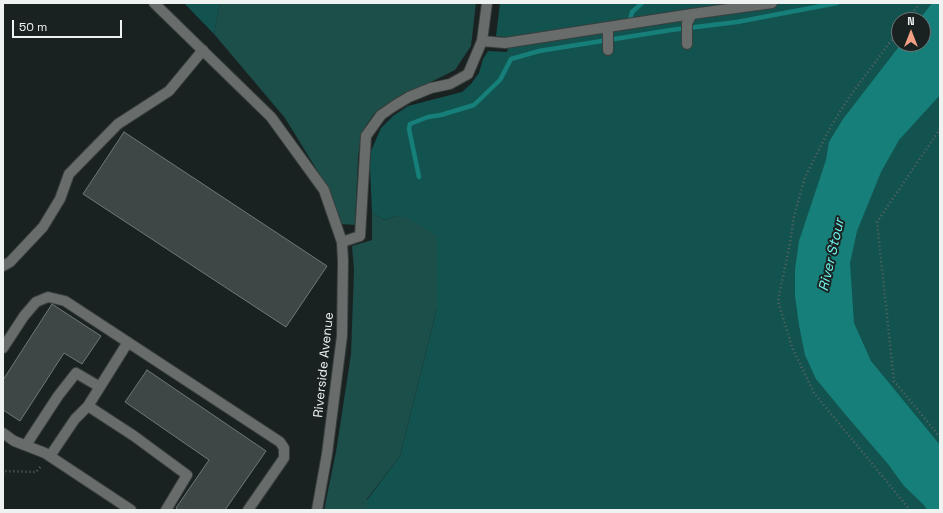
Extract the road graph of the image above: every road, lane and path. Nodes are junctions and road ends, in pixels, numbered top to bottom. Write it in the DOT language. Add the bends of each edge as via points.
graph roads {
  1 [pos="154,3"];
  2 [pos="487,3"];
  3 [pos="772,3"];
  4 [pos="920,3"];
  5 [pos="913,12"];
  6 [pos="692,14"];
  7 [pos="608,27"];
  8 [pos="482,41"];
  9 [pos="891,41"];
  10 [pos="687,44"];
  11 [pos="203,50"];
  12 [pos="608,50"];
  13 [pos="940,128"];
  14 [pos="342,242"];
  15 [pos="6,264"];
  16 [pos="128,342"];
  17 [pos="3,348"];
  18 [pos="100,387"];
  19 [pos="88,406"];
  20 [pos="3,433"];
  21 [pos="940,436"];
  22 [pos="26,445"];
  23 [pos="50,456"];
  24 [pos="3,474"];
  25 [pos="131,510"];
  26 [pos="166,510"];
  27 [pos="248,510"];
  28 [pos="317,510"];
  29 [pos="910,510"];
  1 -- 11 [label="street, Riverside Avenue"];
  2 -- 8 [label="street"];
  3 -- 6 [label="street"];
  4 -- 5 [label="path"];
  6 -- 7 [label="street"];
  6 -- 10 [label="street" via="687,23"];
  7 -- 8 [label="street" via="505,43"];
  7 -- 12 [label="street"];
  8 -- 14 [label="street" via="468,74 450,84 430,88 410,97 381,115 366,136 360,236"];
  9 -- 29 [label="path" via="831,126 805,177 794,216 778,301 792,347 814,392"];
  11 -- 14 [label="street, Riverside Avenue" via="271,117 324,190"];
  11 -- 15 [label="street" via="169,90 118,124 69,174 60,199 43,227"];
  13 -- 21 [label="path" via="877,222 894,381"];
  14 -- 28 [label="street, Riverside Avenue" via="342,336"];
  16 -- 17 [label="street" via="65,301 48,298 36,302"];
  16 -- 18 [label="street"];
  16 -- 27 [label="street" via="280,442 284,448 284,458"];
  18 -- 19 [label="street"];
  18 -- 22 [label="street" via="76,374 58,396"];
  19 -- 23 [label="street"];
  19 -- 26 [label="street" via="187,475"];
  20 -- 22 [label="street"];
  22 -- 23 [label="street"];
  23 -- 24 [label="path" via="36,472"];
  23 -- 25 [label="street"];
}
